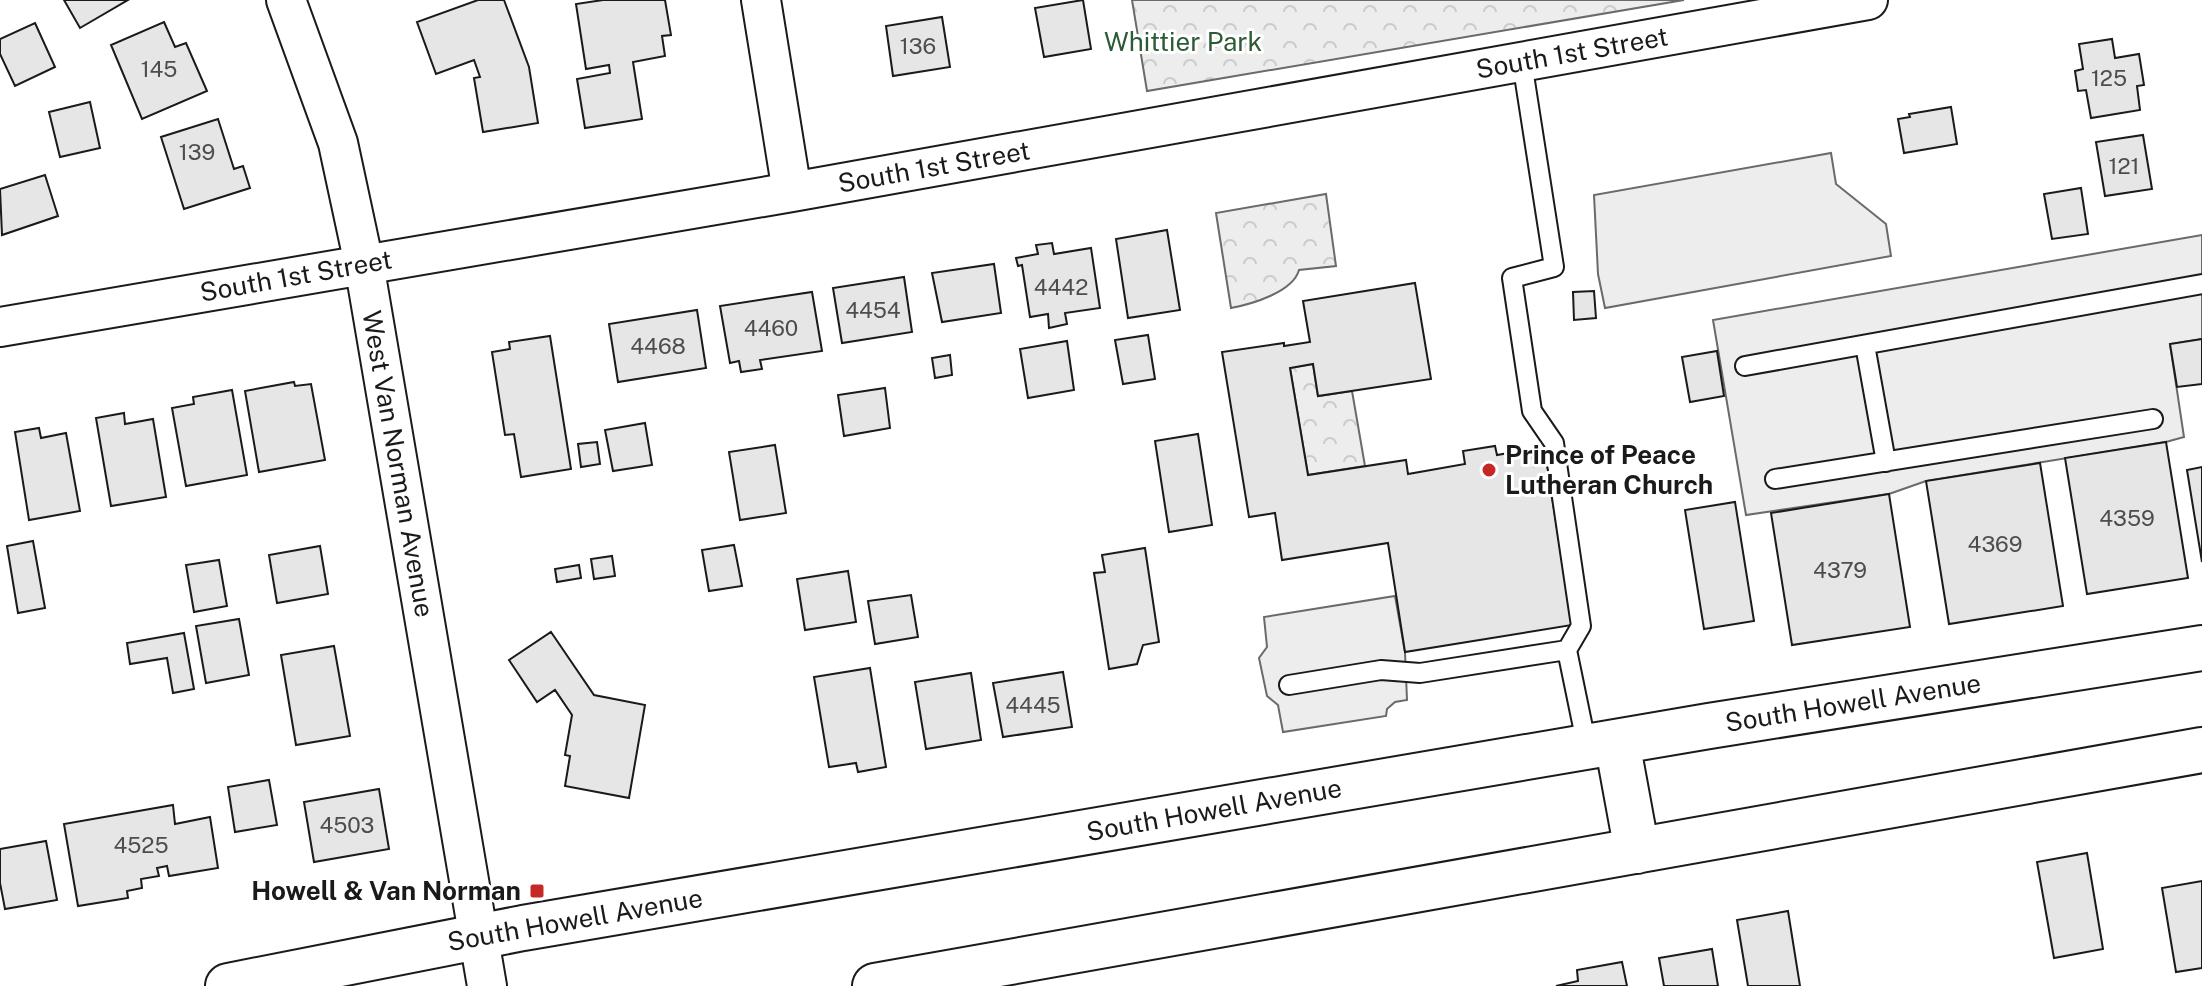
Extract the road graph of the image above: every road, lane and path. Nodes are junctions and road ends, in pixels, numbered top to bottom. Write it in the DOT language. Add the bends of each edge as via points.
graph roads {
  1 [pos="286,0"];
  2 [pos="761,0"];
  3 [pos="1868,0"];
  4 [pos="1522,62"];
  5 [pos="792,192"];
  6 [pos="364,264"];
  7 [pos="2202,284"];
  8 [pos="0,327"];
  9 [pos="1865,345"];
  10 [pos="1745,366"];
  11 [pos="2153,419"];
  12 [pos="1886,462"];
  13 [pos="1775,479"];
  14 [pos="2202,648"];
  15 [pos="1567,650"];
  16 [pos="1289,685"];
  17 [pos="1602,744"];
  18 [pos="2202,750"];
  19 [pos="1637,851"];
  20 [pos="478,936"];
  21 [pos="228,986"];
  22 [pos="487,986"];
  23 [pos="875,986"];
  1 -- 6 [label="street, West Van Norman Avenue" via="338,143"];
  2 -- 5 [label="street"];
  3 -- 4 [label="street, South 1st Street"];
  4 -- 5 [label="street, South 1st Street"];
  4 -- 15 [label="lane" via="1554,267 1512,278 1532,411 1554,443 1581,626"];
  5 -- 6 [label="street, South 1st Street"];
  6 -- 8 [label="street, South 1st Street"];
  6 -- 20 [label="street, West Van Norman Avenue"];
  7 -- 9 [label="lane"];
  9 -- 10 [label="lane"];
  9 -- 12 [label="lane"];
  11 -- 12 [label="lane"];
  12 -- 13 [label="lane"];
  14 -- 17 [label="main road, South Howell Avenue"];
  15 -- 16 [label="lane" via="1420,673 1381,670"];
  15 -- 17 [label="lane"];
  17 -- 19 [label="main road"];
  17 -- 20 [label="main road, South Howell Avenue"];
  18 -- 19 [label="main road"];
  19 -- 23 [label="main road"];
  20 -- 21 [label="main road, South Howell Avenue"];
  20 -- 22 [label="street, West Van Norman Avenue"];
}
